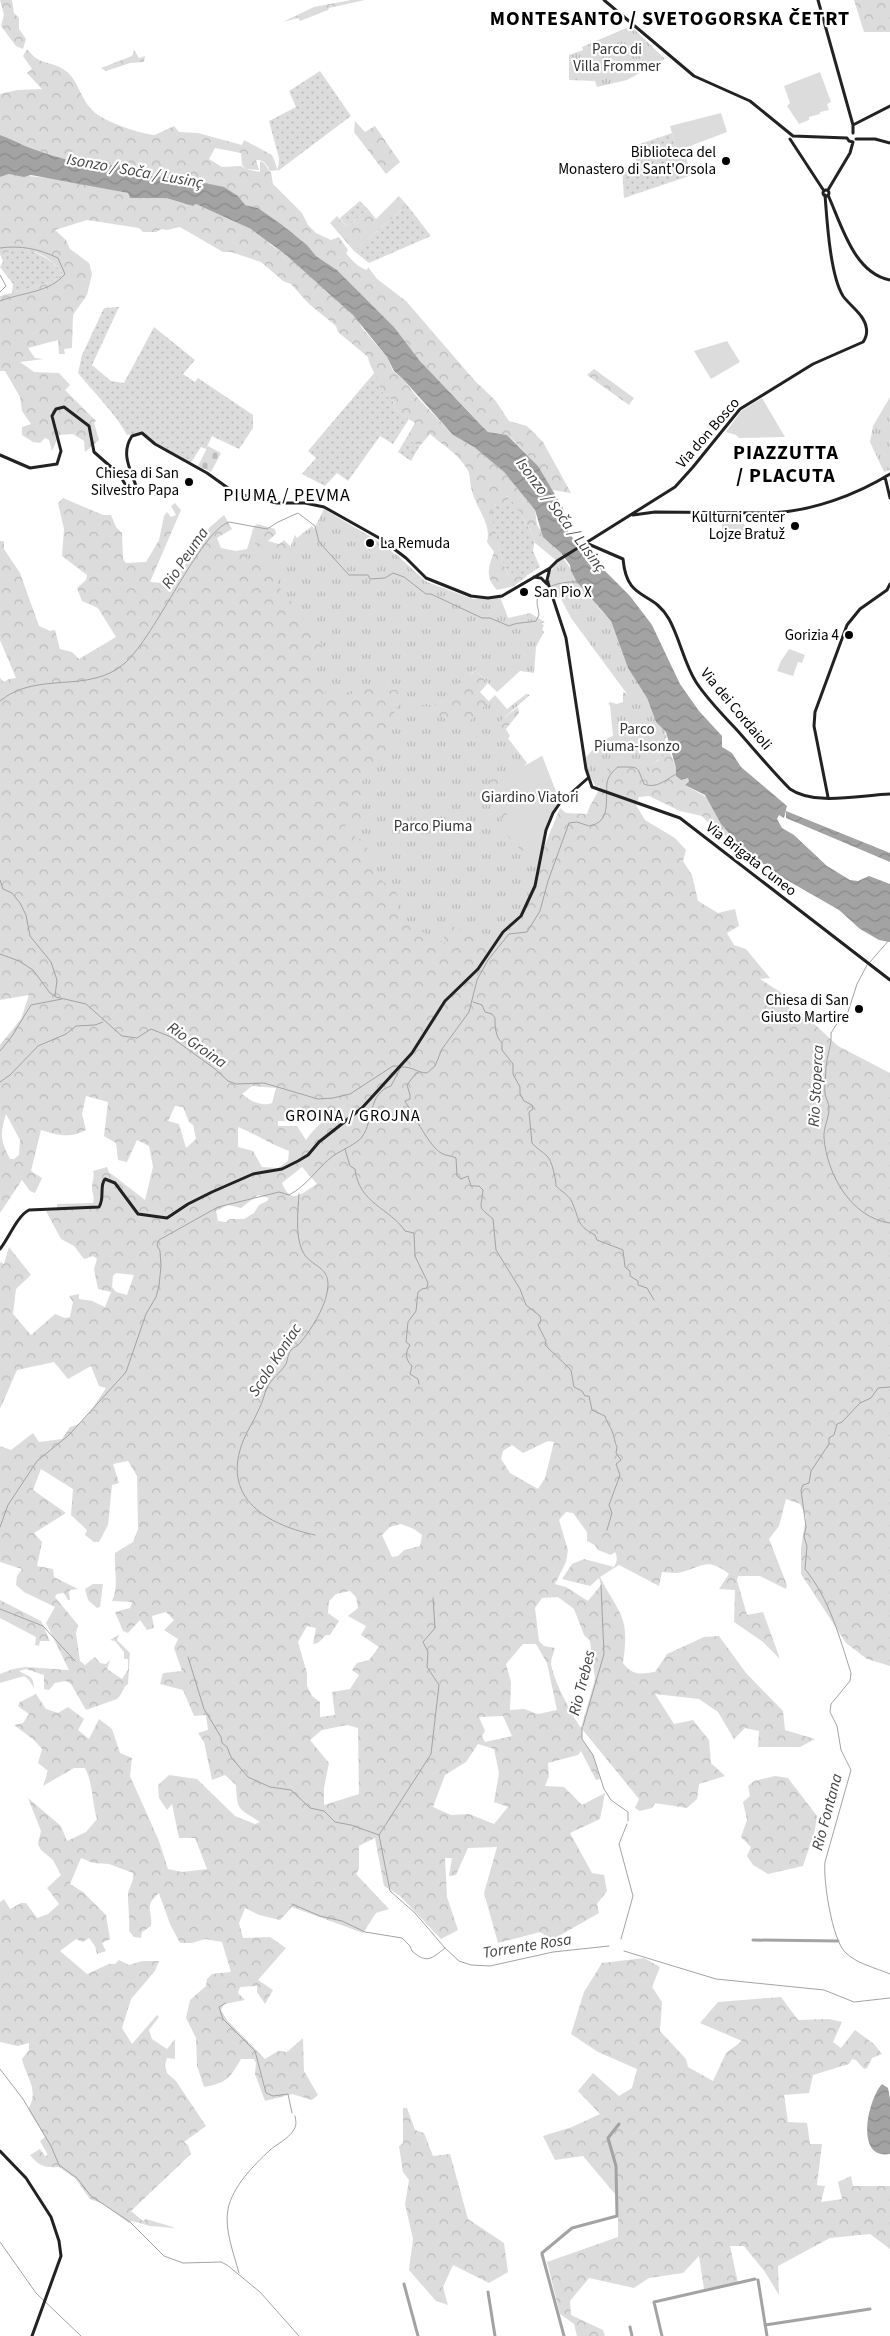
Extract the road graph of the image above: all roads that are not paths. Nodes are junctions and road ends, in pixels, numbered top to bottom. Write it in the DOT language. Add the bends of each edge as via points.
graph roads {
  1 [pos="604,0"];
  2 [pos="818,0"];
  3 [pos="890,106"];
  4 [pos="852,125"];
  5 [pos="852,133"];
  6 [pos="791,138"];
  7 [pos="847,138"];
  8 [pos="855,140"];
  9 [pos="890,143"];
  10 [pos="826,190"];
  11 [pos="826,195"];
  12 [pos="834,210"];
  13 [pos="826,211"];
  14 [pos="890,280"];
  15 [pos="0,455"];
  16 [pos="890,474"];
  17 [pos="885,477"];
  18 [pos="890,498"];
  19 [pos="647,505"];
  20 [pos="638,512"];
  21 [pos="649,512"];
  22 [pos="586,543"];
  23 [pos="550,568"];
  24 [pos="533,577"];
  25 [pos="890,584"];
  26 [pos="548,585"];
  27 [pos="588,778"];
  28 [pos="890,794"];
  29 [pos="828,798"];
  30 [pos="890,980"];
  31 [pos="0,1249"];
  32 [pos="0,2151"];
  33 [pos="32,2336"];
  1 -- 6 [label="street" via="694,76 750,101"];
  2 -- 4 [label="street"];
  3 -- 4 [label="street"];
  4 -- 5 [label="street"];
  5 -- 7 [label="street"];
  5 -- 8 [label="street"];
  6 -- 7 [label="street"];
  6 -- 10 [label="street"];
  7 -- 8 [label="street"];
  8 -- 9 [label="street" via="875,139"];
  8 -- 10 [label="street"];
  10 -- 11 [label="street" via="830,193"];
  11 -- 12 [label="street"];
  11 -- 13 [label="street"];
  12 -- 13 [label="street"];
  12 -- 14 [label="street" via="864,268"];
  13 -- 19 [label="street, Via don Bosco" via="840,289 866,325 866,338 852,348 813,364 740,409 675,487"];
  15 -- 24 [label="street" via="28,468 54,466 59,462 61,451 52,416 55,410 64,407 88,424 96,454 119,474 133,494 137,488 127,464 127,448 132,436 142,433 235,493 276,503 324,507 381,539 426,578 480,598 502,596"];
  16 -- 17 [label="street"];
  17 -- 18 [label="street"];
  17 -- 21 [label="street" via="836,499 791,511"];
  19 -- 20 [label="street, Via don Bosco"];
  19 -- 21 [label="street"];
  20 -- 21 [label="street"];
  20 -- 22 [label="street"];
  22 -- 23 [label="street"];
  22 -- 29 [label="street, Via dei Cordaioli" via="623,559 624,575 629,585 652,601 670,620 696,683 790,789 806,797"];
  23 -- 24 [label="street"];
  23 -- 26 [label="street" via="546,578"];
  24 -- 26 [label="street" via="541,578"];
  25 -- 29 [label="street" via="887,590 860,608 847,625 815,712 814,726"];
  26 -- 27 [label="street" via="566,638"];
  27 -- 30 [label="street, Via Brigata Cuneo" via="594,789 680,818"];
  27 -- 31 [label="street" via="553,813 546,830 535,886 522,916 503,932 478,969 445,1001 412,1053 362,1108 308,1155 282,1169 253,1174 212,1192 167,1218 138,1214 108,1179 103,1182 99,1207 43,1209 25,1213"];
  28 -- 29 [label="street, Via dei Cordaioli"];
  32 -- 33 [label="street" via="26,2178 51,2217 59,2241 61,2256"];
}
